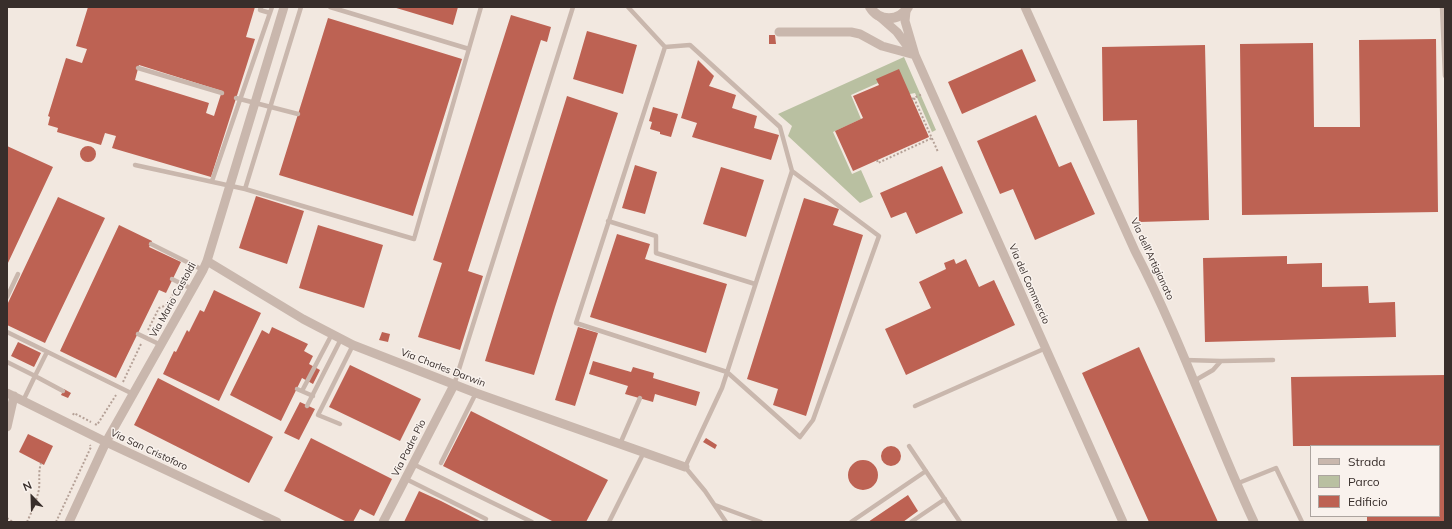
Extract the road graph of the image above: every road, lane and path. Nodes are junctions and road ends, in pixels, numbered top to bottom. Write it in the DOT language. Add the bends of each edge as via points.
graph roads {
  1 [pos="261,7"];
  2 [pos="272,7"];
  3 [pos="284,7"];
  4 [pos="301,7"];
  5 [pos="330,7"];
  6 [pos="481,7"];
  7 [pos="573,7"];
  8 [pos="628,7"];
  9 [pos="870,7"];
  10 [pos="1025,7"];
  11 [pos="1442,7"];
  12 [pos="907,9"];
  13 [pos="270,13"];
  14 [pos="880,17"];
  15 [pos="779,32"];
  16 [pos="664,47"];
  17 [pos="470,49"];
  18 [pos="915,55"];
  19 [pos="138,68"];
  20 [pos="1445,76"];
  21 [pos="222,93"];
  22 [pos="922,94"];
  23 [pos="238,99"];
  24 [pos="254,103"];
  25 [pos="270,107"];
  26 [pos="298,114"];
  27 [pos="932,138"];
  28 [pos="433,151"];
  29 [pos="440,152"];
  30 [pos="938,152"];
  31 [pos="877,160"];
  32 [pos="135,165"];
  33 [pos="792,171"];
  34 [pos="212,181"];
  35 [pos="229,186"];
  36 [pos="245,189"];
  37 [pos="608,221"];
  38 [pos="151,244"];
  39 [pos="205,266"];
  40 [pos="18,274"];
  41 [pos="172,279"];
  42 [pos="756,284"];
  43 [pos="192,289"];
  44 [pos="7,297"];
  45 [pos="7,332"];
  46 [pos="138,334"];
  47 [pos="332,334"];
  48 [pos="342,339"];
  49 [pos="161,345"];
  50 [pos="352,345"];
  51 [pos="1046,348"];
  52 [pos="47,352"];
  53 [pos="1185,360"];
  54 [pos="1273,360"];
  55 [pos="1221,361"];
  56 [pos="7,362"];
  57 [pos="727,372"];
  58 [pos="34,376"];
  59 [pos="1194,381"];
  60 [pos="454,385"];
  61 [pos="297,389"];
  62 [pos="63,391"];
  63 [pos="302,391"];
  64 [pos="476,393"];
  65 [pos="133,394"];
  66 [pos="10,395"];
  67 [pos="312,396"];
  68 [pos="640,398"];
  69 [pos="23,401"];
  70 [pos="307,406"];
  71 [pos="915,406"];
  72 [pos="340,424"];
  73 [pos="7,427"];
  74 [pos="106,442"];
  75 [pos="620,444"];
  76 [pos="909,446"];
  77 [pos="644,452"];
  78 [pos="40,463"];
  79 [pos="440,463"];
  80 [pos="413,464"];
  81 [pos="684,467"];
  82 [pos="926,471"];
  83 [pos="406,479"];
  84 [pos="1236,484"];
  85 [pos="945,499"];
  86 [pos="715,505"];
  87 [pos="7,518"];
  88 [pos="486,519"];
  89 [pos="13,522"];
  90 [pos="27,522"];
  91 [pos="68,522"];
  92 [pos="277,522"];
  93 [pos="384,522"];
  94 [pos="532,522"];
  95 [pos="609,522"];
  96 [pos="726,522"];
  97 [pos="761,522"];
  98 [pos="851,522"];
  99 [pos="911,522"];
  100 [pos="960,522"];
  101 [pos="1123,522"];
  102 [pos="1254,522"];
  103 [pos="1302,522"];
  1 -- 13 [label="lane" via="260,10"];
  2 -- 13 [label="lane"];
  3 -- 24 [label="street, Via Mario Castoldi"];
  4 -- 25 [label="lane"];
  5 -- 17 [label="lane"];
  6 -- 17 [label="lane"];
  7 -- 60 [label="lane"];
  8 -- 16 [label="lane"];
  9 -- 14 [label="street"];
  10 -- 53 [label="street, Via dell'Artigianato"];
  11 -- 20 [label="lane"];
  12 -- 14 [label="street" via="894,18"];
  12 -- 18 [label="street, Via del Commercio" via="905,20"];
  13 -- 23 [label="lane"];
  14 -- 18 [label="street, Via del Commercio" via="893,28"];
  15 -- 18 [label="street" via="851,32 882,46"];
  16 -- 33 [label="lane" via="690,45 780,127"];
  16 -- 37 [label="lane"];
  17 -- 29 [label="lane"];
  18 -- 51 [label="street, Via del Commercio"];
  19 -- 21 [label="lane"];
  22 -- 27 [label="path" via="913,98"];
  23 -- 24 [label="lane"];
  23 -- 34 [label="lane"];
  24 -- 25 [label="lane"];
  24 -- 35 [label="street, Via Mario Castoldi"];
  25 -- 26 [label="lane"];
  25 -- 36 [label="lane"];
  27 -- 30 [label="path"];
  27 -- 31 [label="path" via="878,162"];
  28 -- 29 [label="lane"];
  29 -- 36 [label="lane" via="414,238"];
  32 -- 34 [label="lane"];
  33 -- 42 [label="lane"];
  33 -- 57 [label="lane" via="879,236 813,420 800,436"];
  34 -- 35 [label="lane"];
  35 -- 36 [label="lane"];
  35 -- 39 [label="street, Via Mario Castoldi"];
  37 -- 42 [label="lane" via="656,236 656,253"];
  37 -- 57 [label="lane" via="576,323"];
  38 -- 39 [label="lane"];
  39 -- 43 [label="street, Via Mario Castoldi"];
  39 -- 47 [label="street, Via Charles Darwin"];
  40 -- 44 [label="lane"];
  41 -- 43 [label="lane"];
  42 -- 57 [label="lane"];
  43 -- 49 [label="street, Via Mario Castoldi"];
  45 -- 52 [label="lane"];
  46 -- 49 [label="lane"];
  47 -- 48 [label="street, Via Charles Darwin"];
  47 -- 63 [label="lane"];
  48 -- 50 [label="street, Via Charles Darwin"];
  48 -- 67 [label="lane"];
  49 -- 65 [label="street, Via Mario Castoldi"];
  50 -- 60 [label="street, Via Charles Darwin"];
  50 -- 72 [label="lane" via="318,415"];
  51 -- 71 [label="lane"];
  51 -- 101 [label="street, Via del Commercio"];
  52 -- 58 [label="lane"];
  52 -- 65 [label="lane"];
  53 -- 55 [label="lane"];
  53 -- 59 [label="street, Via dell'Artigianato"];
  54 -- 55 [label="lane"];
  55 -- 59 [label="lane" via="1208,375"];
  56 -- 58 [label="lane"];
  57 -- 81 [label="lane" via="722,388"];
  58 -- 62 [label="lane"];
  58 -- 69 [label="lane"];
  59 -- 84 [label="street, Via dell'Artigianato"];
  60 -- 64 [label="street, Via Charles Darwin"];
  60 -- 80 [label="street, Via Padre Pio"];
  61 -- 63 [label="lane"];
  63 -- 67 [label="lane"];
  64 -- 75 [label="street, Via Charles Darwin"];
  64 -- 79 [label="lane"];
  65 -- 74 [label="street, Via Mario Castoldi"];
  66 -- 69 [label="street, Via San Cristoforo"];
  66 -- 73 [label="street, Via San Cristoforo"];
  67 -- 70 [label="lane"];
  68 -- 75 [label="lane"];
  69 -- 74 [label="street, Via San Cristoforo"];
  74 -- 91 [label="street, Via Mario Castoldi"];
  74 -- 92 [label="street, Via San Cristoforo"];
  75 -- 77 [label="street, Via Charles Darwin"];
  76 -- 82 [label="lane"];
  77 -- 81 [label="street, Via Charles Darwin"];
  77 -- 95 [label="lane"];
  78 -- 90 [label="path" via="40,486"];
  80 -- 83 [label="street, Via Padre Pio"];
  80 -- 94 [label="lane"];
  81 -- 86 [label="lane"];
  82 -- 85 [label="lane"];
  82 -- 98 [label="lane"];
  83 -- 88 [label="lane"];
  83 -- 93 [label="street, Via Padre Pio"];
  84 -- 102 [label="street, Via dell'Artigianato"];
  84 -- 103 [label="lane" via="1276,468"];
  85 -- 99 [label="lane"];
  85 -- 100 [label="lane"];
  86 -- 96 [label="lane"];
  86 -- 97 [label="lane"];
  87 -- 89 [label="path"];
}
